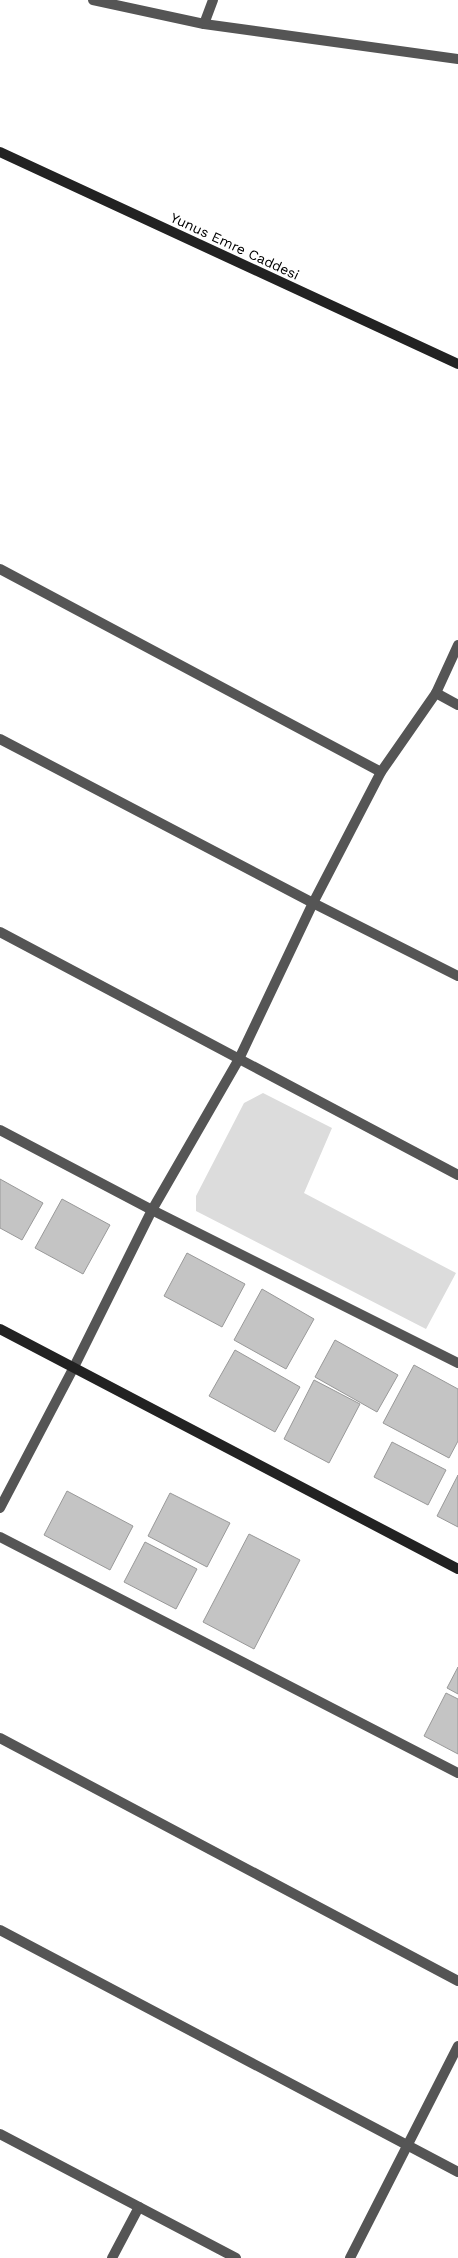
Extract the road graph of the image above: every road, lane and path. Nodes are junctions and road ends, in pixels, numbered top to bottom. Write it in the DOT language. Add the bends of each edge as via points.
graph roads {
  1 [pos="93,0"];
  2 [pos="213,0"];
  3 [pos="204,24"];
  4 [pos="458,59"];
  5 [pos="0,152"];
  6 [pos="458,364"];
  7 [pos="0,569"];
  8 [pos="458,645"];
  9 [pos="436,693"];
  10 [pos="458,705"];
  11 [pos="0,739"];
  12 [pos="381,772"];
  13 [pos="313,903"];
  14 [pos="0,932"];
  15 [pos="458,976"];
  16 [pos="239,1059"];
  17 [pos="0,1130"];
  18 [pos="458,1175"];
  19 [pos="152,1210"];
  20 [pos="0,1329"];
  21 [pos="458,1363"];
  22 [pos="74,1367"];
  23 [pos="0,1508"];
  24 [pos="0,1537"];
  25 [pos="458,1569"];
  26 [pos="0,1738"];
  27 [pos="458,1774"];
  28 [pos="0,1930"];
  29 [pos="458,1981"];
  30 [pos="458,2046"];
  31 [pos="0,2134"];
  32 [pos="407,2145"];
  33 [pos="458,2172"];
  34 [pos="139,2207"];
  35 [pos="112,2258"];
  36 [pos="236,2258"];
  37 [pos="350,2258"];
  1 -- 3 [label="street"];
  2 -- 3 [label="street"];
  3 -- 4 [label="street"];
  5 -- 6 [label="street, Yunus Emre Caddesi"];
  7 -- 12 [label="street"];
  8 -- 9 [label="street"];
  9 -- 10 [label="street"];
  9 -- 12 [label="street"];
  11 -- 13 [label="street"];
  12 -- 13 [label="street"];
  13 -- 15 [label="street"];
  13 -- 16 [label="street"];
  14 -- 16 [label="street"];
  16 -- 18 [label="street"];
  16 -- 19 [label="street"];
  17 -- 19 [label="street"];
  19 -- 21 [label="street"];
  19 -- 22 [label="street"];
  20 -- 22 [label="street"];
  22 -- 23 [label="street"];
  22 -- 25 [label="street"];
  24 -- 27 [label="street"];
  26 -- 29 [label="street"];
  28 -- 32 [label="street"];
  30 -- 32 [label="street"];
  31 -- 34 [label="street"];
  32 -- 33 [label="street"];
  32 -- 37 [label="street"];
  34 -- 35 [label="street"];
  34 -- 36 [label="street"];
}
